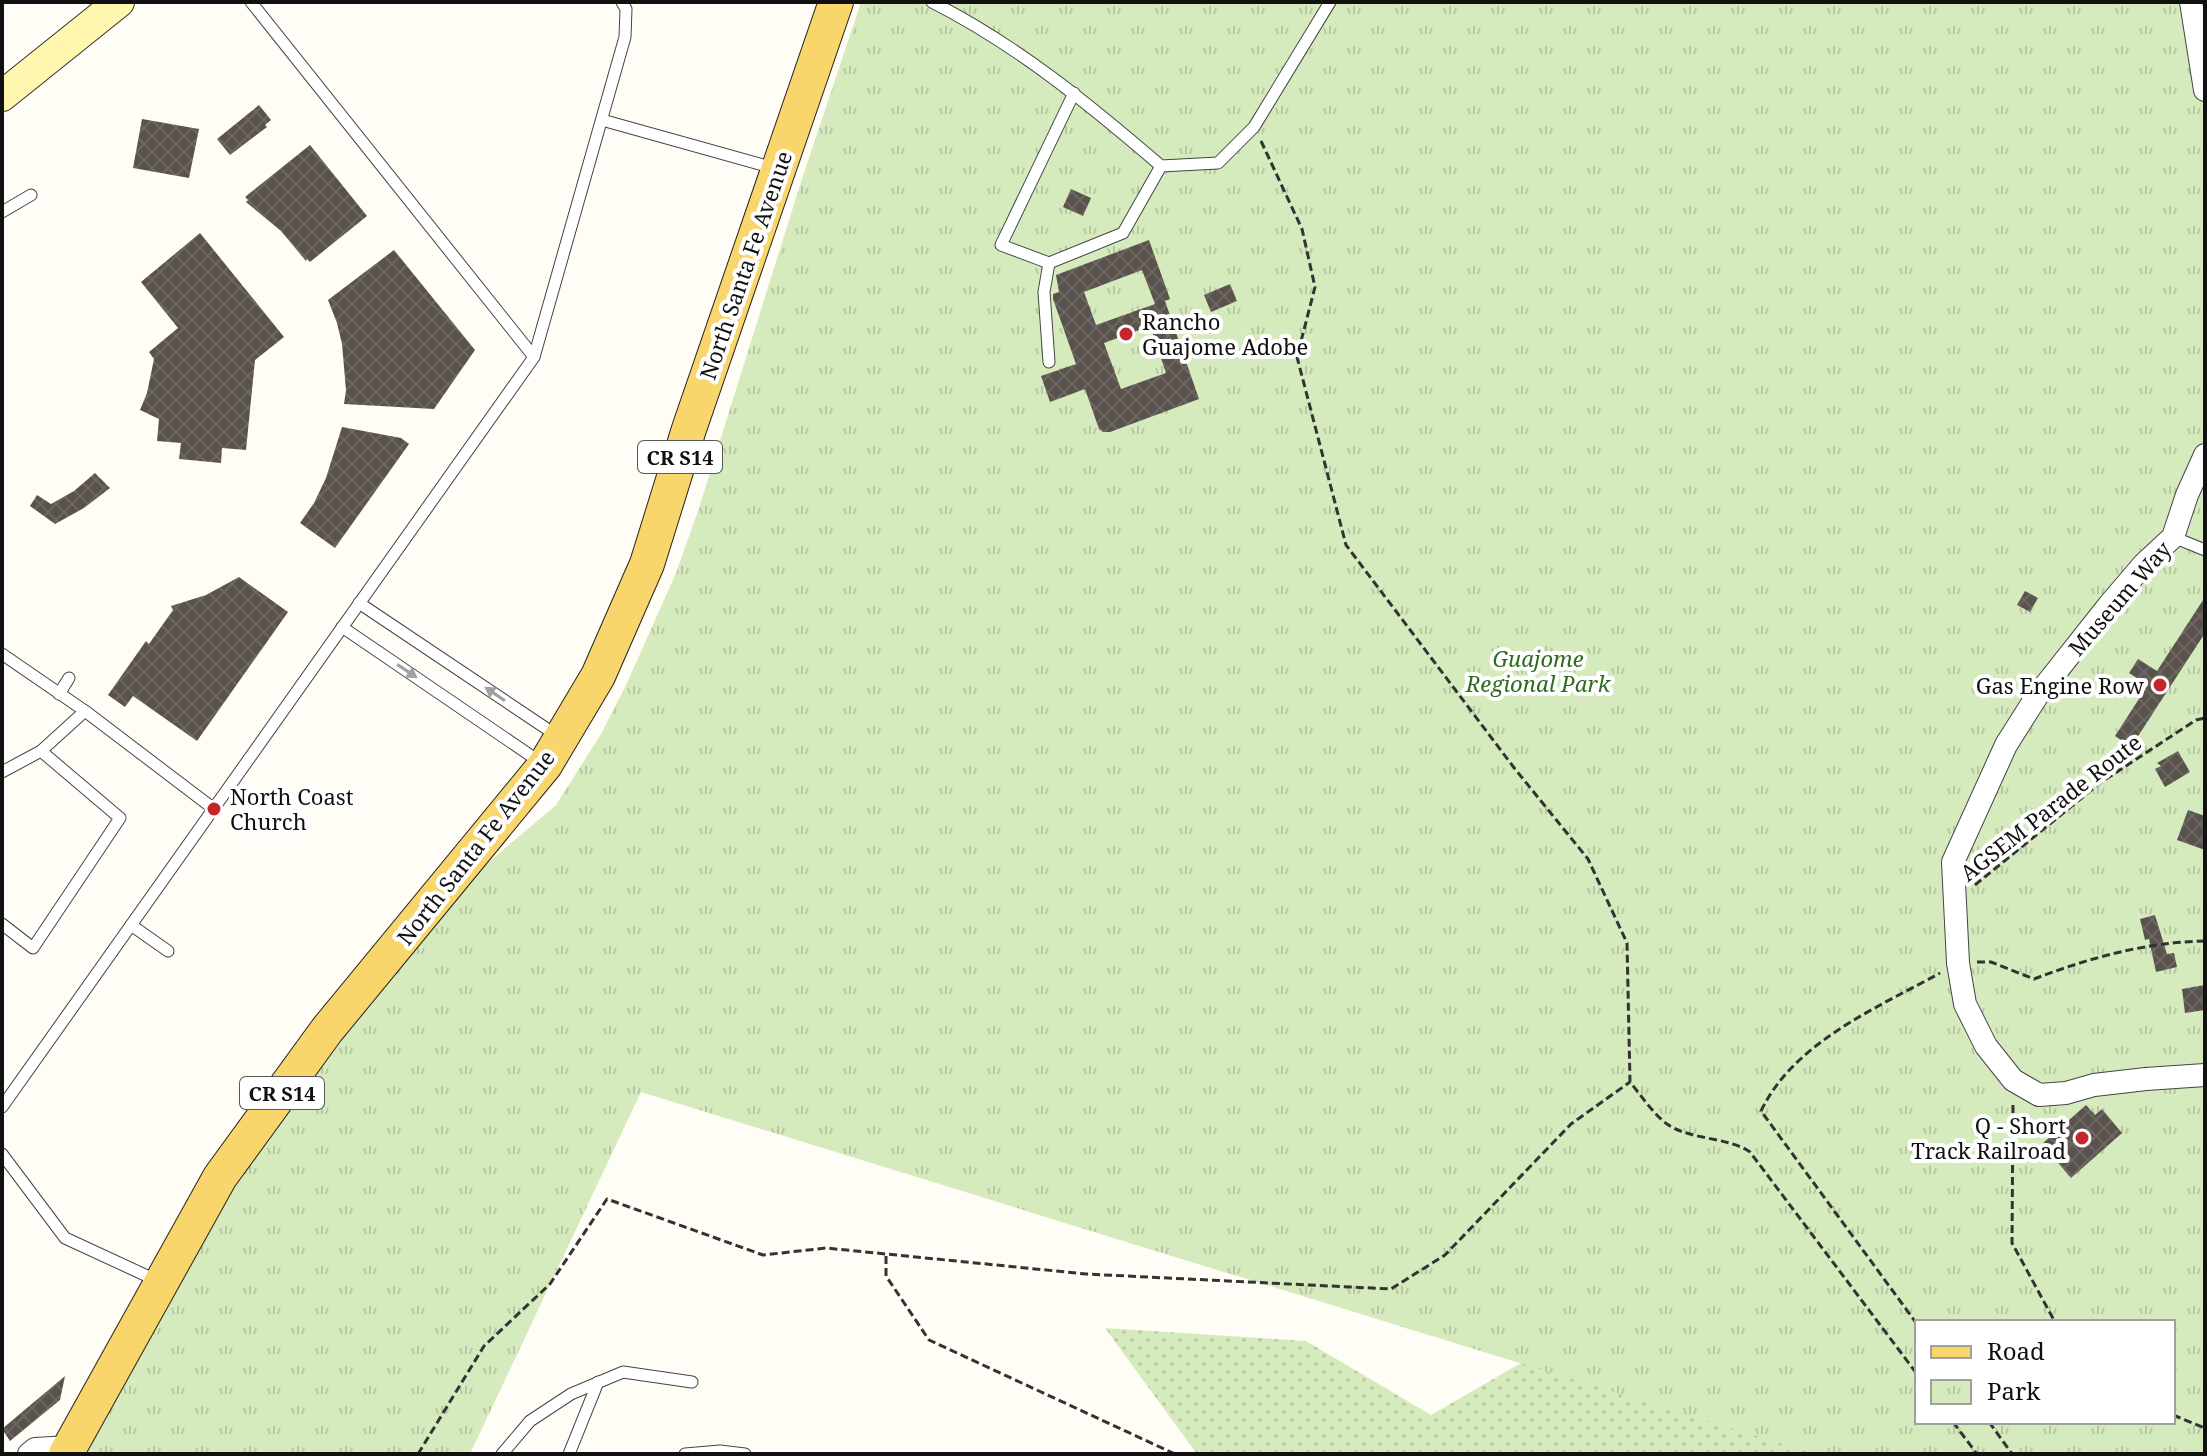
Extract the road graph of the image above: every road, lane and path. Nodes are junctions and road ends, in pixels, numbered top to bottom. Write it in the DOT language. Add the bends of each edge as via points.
graph roads {
  1 [pos="119,2"];
  2 [pos="251,2"];
  3 [pos="622,2"];
  4 [pos="836,2"];
  5 [pos="932,2"];
  6 [pos="1330,2"];
  7 [pos="2191,2"];
  8 [pos="2205,90"];
  9 [pos="1074,93"];
  10 [pos="2,96"];
  11 [pos="602,120"];
  12 [pos="1254,127"];
  13 [pos="1161,166"];
  14 [pos="778,169"];
  15 [pos="31,195"];
  16 [pos="2,212"];
  17 [pos="1049,263"];
  18 [pos="534,357"];
  19 [pos="1049,362"];
  20 [pos="2205,455"];
  21 [pos="2173,537"];
  22 [pos="2205,550"];
  23 [pos="359,603"];
  24 [pos="342,627"];
  25 [pos="2,654"];
  26 [pos="69,678"];
  27 [pos="59,694"];
  28 [pos="85,711"];
  29 [pos="2205,718"];
  30 [pos="41,751"];
  31 [pos="552,752"];
  32 [pos="2,772"];
  33 [pos="214,809"];
  34 [pos="1957,900"];
  35 [pos="2,924"];
  36 [pos="131,925"];
  37 [pos="2205,941"];
  38 [pos="168,951"];
  39 [pos="1958,963"];
  40 [pos="2205,1075"];
  41 [pos="2013,1080"];
  42 [pos="1630,1082"];
  43 [pos="2,1107"];
  44 [pos="2,1154"];
  45 [pos="885,1254"];
  46 [pos="162,1283"];
  47 [pos="2054,1320"];
  48 [pos="1915,1321"];
  49 [pos="1915,1371"];
  50 [pos="598,1382"];
  51 [pos="692,1382"];
  52 [pos="2175,1416"];
  53 [pos="1954,1424"];
  54 [pos="1990,1424"];
  55 [pos="2205,1428"];
  56 [pos="68,1450"];
  57 [pos="29,1454"];
  58 [pos="418,1454"];
  59 [pos="502,1454"];
  60 [pos="569,1454"];
  61 [pos="685,1454"];
  62 [pos="745,1454"];
  63 [pos="1175,1454"];
  64 [pos="1977,1454"];
  65 [pos="2012,1454"];
  1 -- 10 [label="street"];
  2 -- 18 [label="lane"];
  3 -- 11 [label="lane" via="625,37"];
  4 -- 14 [label="main road, North Santa Fe Avenue / CR S14"];
  5 -- 9 [label="lane" via="976,24"];
  6 -- 12 [label="lane"];
  7 -- 8 [label="street"];
  9 -- 13 [label="lane"];
  9 -- 17 [label="lane" via="1001,245"];
  11 -- 14 [label="lane"];
  11 -- 18 [label="lane"];
  12 -- 13 [label="lane" via="1218,163"];
  12 -- 42 [label="path" via="1302,229 1315,287 1297,357 1346,545 1588,859 1627,943"];
  13 -- 17 [label="lane" via="1123,233"];
  14 -- 31 [label="main road, North Santa Fe Avenue / CR S14" via="647,564 598,676"];
  15 -- 16 [label="lane"];
  17 -- 19 [label="lane" via="1044,292"];
  18 -- 23 [label="lane"];
  20 -- 21 [label="street, Museum Way"];
  21 -- 22 [label="lane"];
  21 -- 34 [label="street, Museum Way" via="2073,649 2006,745 1953,862"];
  23 -- 24 [label="lane"];
  31 -- 23 [label="lane, one-way"];
  24 -- 31 [label="lane, one-way"];
  24 -- 33 [label="lane"];
  25 -- 27 [label="lane"];
  26 -- 27 [label="lane"];
  27 -- 28 [label="lane"];
  28 -- 30 [label="lane"];
  28 -- 33 [label="lane"];
  29 -- 34 [label="path, AGSEM Parade Route" via="2100,783"];
  30 -- 32 [label="lane"];
  30 -- 35 [label="lane" via="120,818 33,948"];
  31 -- 46 [label="main road, North Santa Fe Avenue / CR S14" via="327,1030 220,1177"];
  33 -- 36 [label="lane"];
  34 -- 39 [label="street, Museum Way"];
  36 -- 38 [label="lane"];
  36 -- 43 [label="lane"];
  37 -- 39 [label="path" via="2088,959 2034,979 1991,962"];
  39 -- 41 [label="street, Museum Way" via="1965,1004 1986,1046"];
  39 -- 48 [label="path" via="1807,1052 1761,1111"];
  40 -- 41 [label="street, Museum Way" via="2039,1095"];
  41 -- 47 [label="path" via="2012,1243"];
  42 -- 45 [label="path" via="1571,1124 1445,1255 1391,1289 1086,1274"];
  42 -- 49 [label="path" via="1668,1125 1750,1152"];
  44 -- 46 [label="lane" via="65,1238"];
  45 -- 58 [label="path" via="826,1248 763,1255 607,1199 550,1284 484,1346"];
  45 -- 63 [label="path" via="886,1276 929,1340"];
  46 -- 56 [label="main road, North Santa Fe Avenue / CR S14"];
  50 -- 51 [label="lane" via="623,1372"];
  50 -- 59 [label="lane" via="530,1421"];
  50 -- 60 [label="lane"];
  52 -- 55 [label="path"];
  53 -- 64 [label="path"];
  54 -- 65 [label="path"];
  56 -- 57 [label="street" via="35,1449"];
  61 -- 62 [label="lane"];
}
